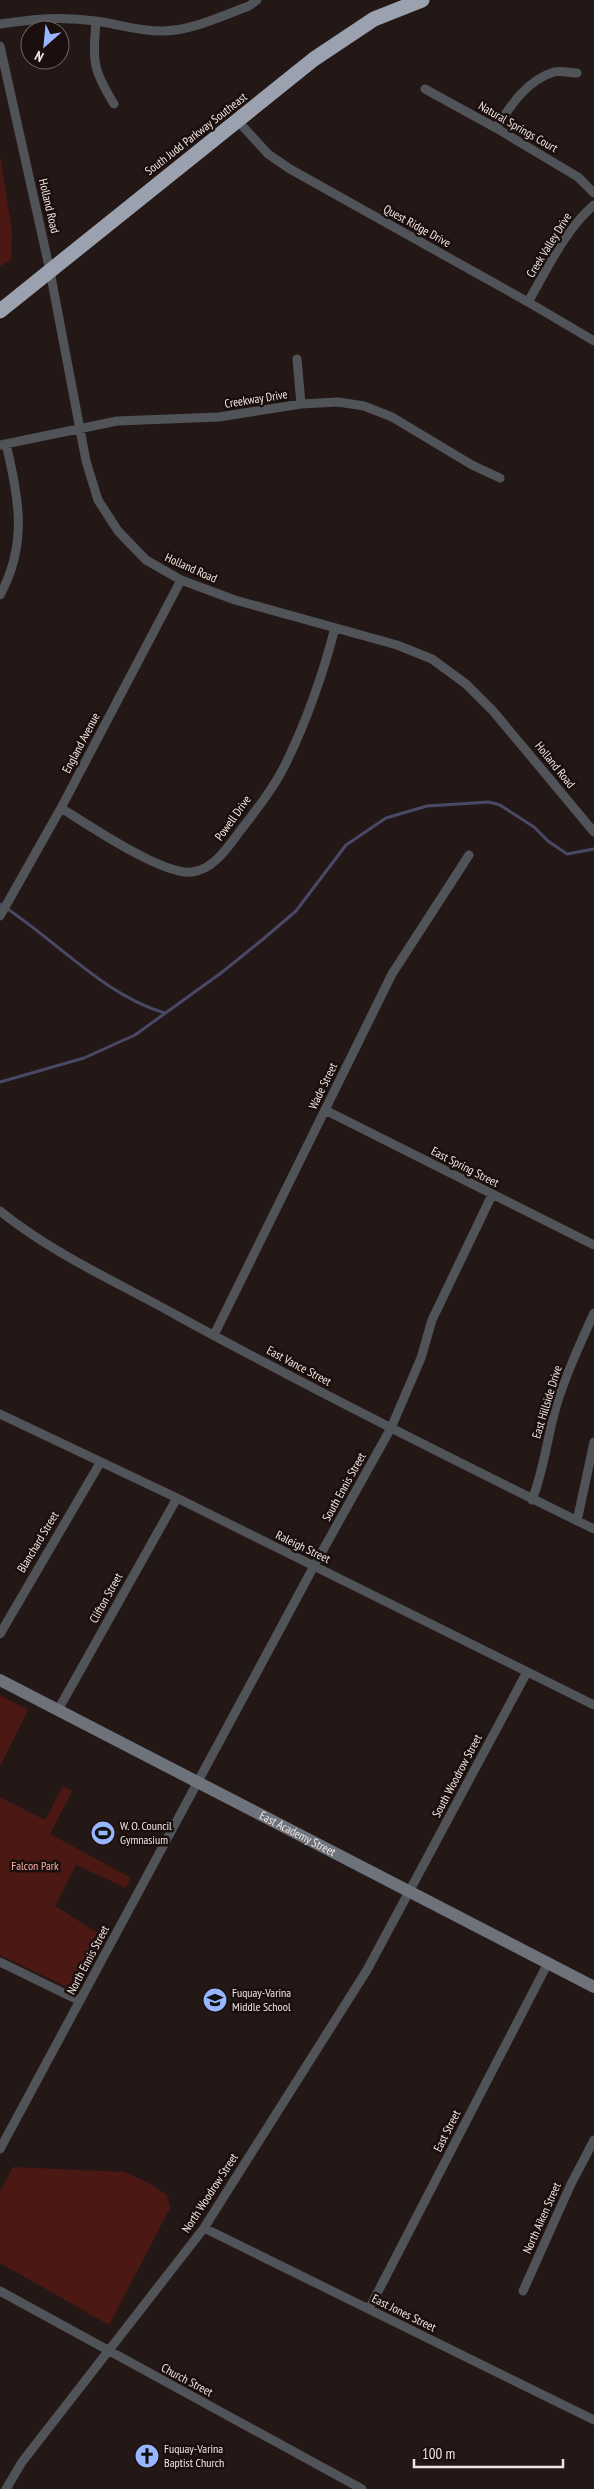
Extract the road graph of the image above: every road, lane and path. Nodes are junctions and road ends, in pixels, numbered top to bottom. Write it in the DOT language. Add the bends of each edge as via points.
graph roads {
  1 [pos="257,0"];
  2 [pos="422,0"];
  3 [pos="96,21"];
  4 [pos="0,24"];
  5 [pos="0,46"];
  6 [pos="577,73"];
  7 [pos="425,89"];
  8 [pos="114,104"];
  9 [pos="238,120"];
  10 [pos="496,128"];
  11 [pos="594,193"];
  12 [pos="594,205"];
  13 [pos="50,271"];
  14 [pos="528,302"];
  15 [pos="0,310"];
  16 [pos="594,341"];
  17 [pos="297,359"];
  18 [pos="301,404"];
  19 [pos="78,428"];
  20 [pos="3,445"];
  21 [pos="500,478"];
  22 [pos="181,580"];
  23 [pos="0,595"];
  24 [pos="335,628"];
  25 [pos="60,808"];
  26 [pos="594,832"];
  27 [pos="469,855"];
  28 [pos="0,916"];
  29 [pos="325,1110"];
  30 [pos="492,1195"];
  31 [pos="0,1211"];
  32 [pos="594,1245"];
  33 [pos="594,1313"];
  34 [pos="214,1335"];
  35 [pos="0,1414"];
  36 [pos="392,1428"];
  37 [pos="594,1442"];
  38 [pos="100,1463"];
  39 [pos="177,1498"];
  40 [pos="532,1500"];
  41 [pos="578,1521"];
  42 [pos="594,1529"];
  43 [pos="314,1566"];
  44 [pos="0,1634"];
  45 [pos="527,1672"];
  46 [pos="0,1680"];
  47 [pos="594,1705"];
  48 [pos="58,1710"];
  49 [pos="198,1782"];
  50 [pos="410,1892"];
  51 [pos="0,1962"];
  52 [pos="548,1963"];
  53 [pos="594,1988"];
  54 [pos="80,2001"];
  55 [pos="594,2140"];
  56 [pos="1,2144"];
  57 [pos="590,2158"];
  58 [pos="204,2228"];
  59 [pos="0,2291"];
  60 [pos="523,2292"];
  61 [pos="369,2309"];
  62 [pos="108,2351"];
  63 [pos="594,2420"];
  64 [pos="6,2489"];
  65 [pos="362,2489"];
  1 -- 3 [label="street" via="207,22 165,31"];
  2 -- 9 [label="highway, South Judd Parkway Southeast" via="374,19 314,59"];
  3 -- 4 [label="street" via="46,17"];
  3 -- 8 [label="street" via="93,60 100,82"];
  5 -- 13 [label="street, Holland Road"];
  6 -- 10 [label="street" via="556,71 537,80 516,98"];
  7 -- 10 [label="street, Natural Springs Court"];
  9 -- 13 [label="highway, South Judd Parkway Southeast"];
  9 -- 14 [label="street, Quest Ridge Drive" via="268,154 290,169"];
  10 -- 11 [label="street, Natural Springs Court" via="578,177"];
  12 -- 14 [label="street, Creek Valley Drive" via="579,218 562,242"];
  13 -- 15 [label="highway, South Judd Parkway Southeast"];
  13 -- 19 [label="street, Holland Road"];
  14 -- 16 [label="street, Quest Ridge Drive"];
  17 -- 18 [label="street"];
  18 -- 19 [label="street, Creekway Drive" via="218,417 118,421"];
  18 -- 21 [label="street, Creekway Drive" via="338,402 364,406 392,417"];
  19 -- 20 [label="street, Creekway Drive"];
  19 -- 22 [label="street, Holland Road" via="98,500 118,530 146,560"];
  20 -- 23 [label="street" via="17,495 19,527 16,559"];
  22 -- 24 [label="street, Holland Road" via="235,600"];
  22 -- 25 [label="street, England Avenue"];
  24 -- 25 [label="street, Powell Drive" via="322,674 286,765 223,854 207,868 191,873 168,869"];
  24 -- 26 [label="street, Holland Road" via="432,659 466,684 527,749"];
  25 -- 28 [label="street, England Avenue"];
  27 -- 29 [label="street, Wade Street" via="392,974"];
  29 -- 30 [label="street, East Spring Street"];
  29 -- 34 [label="street, Wade Street"];
  30 -- 32 [label="street, East Spring Street"];
  30 -- 36 [label="street, South Ennis Street" via="432,1320 421,1358"];
  31 -- 34 [label="street, East Vance Street" via="44,1244"];
  33 -- 40 [label="street, East Hillside Drive" via="565,1378"];
  34 -- 36 [label="street, East Vance Street"];
  35 -- 38 [label="street, Raleigh Street"];
  36 -- 40 [label="street, East Vance Street"];
  36 -- 43 [label="street, South Ennis Street"];
  37 -- 41 [label="street"];
  38 -- 39 [label="street, Raleigh Street"];
  38 -- 44 [label="street, Blanchard Street"];
  39 -- 43 [label="street, Raleigh Street"];
  39 -- 48 [label="street, Clifton Street"];
  40 -- 41 [label="street, East Vance Street"];
  41 -- 42 [label="street, East Vance Street"];
  43 -- 45 [label="street, Raleigh Street"];
  43 -- 49 [label="street, South Ennis Street"];
  45 -- 47 [label="street, Raleigh Street"];
  45 -- 50 [label="street, South Woodrow Street"];
  46 -- 48 [label="street, East Academy Street"];
  48 -- 49 [label="street, East Academy Street"];
  49 -- 50 [label="street, East Academy Street"];
  49 -- 54 [label="street, North Ennis Street"];
  50 -- 52 [label="street, East Academy Street"];
  50 -- 58 [label="street, North Woodrow Street" via="367,1970"];
  51 -- 54 [label="street"];
  52 -- 53 [label="street, East Academy Street"];
  52 -- 61 [label="street, East Street"];
  54 -- 56 [label="street, North Ennis Street"];
  55 -- 57 [label="street, North Aiken Street"];
  57 -- 60 [label="street, North Aiken Street"];
  58 -- 61 [label="street, East Jones Street"];
  58 -- 62 [label="street, North Woodrow Street"];
  59 -- 62 [label="street, Church Street"];
  61 -- 63 [label="street, East Jones Street"];
  62 -- 64 [label="street, North Woodrow Street" via="22,2462"];
  62 -- 65 [label="street, Church Street"];
}
